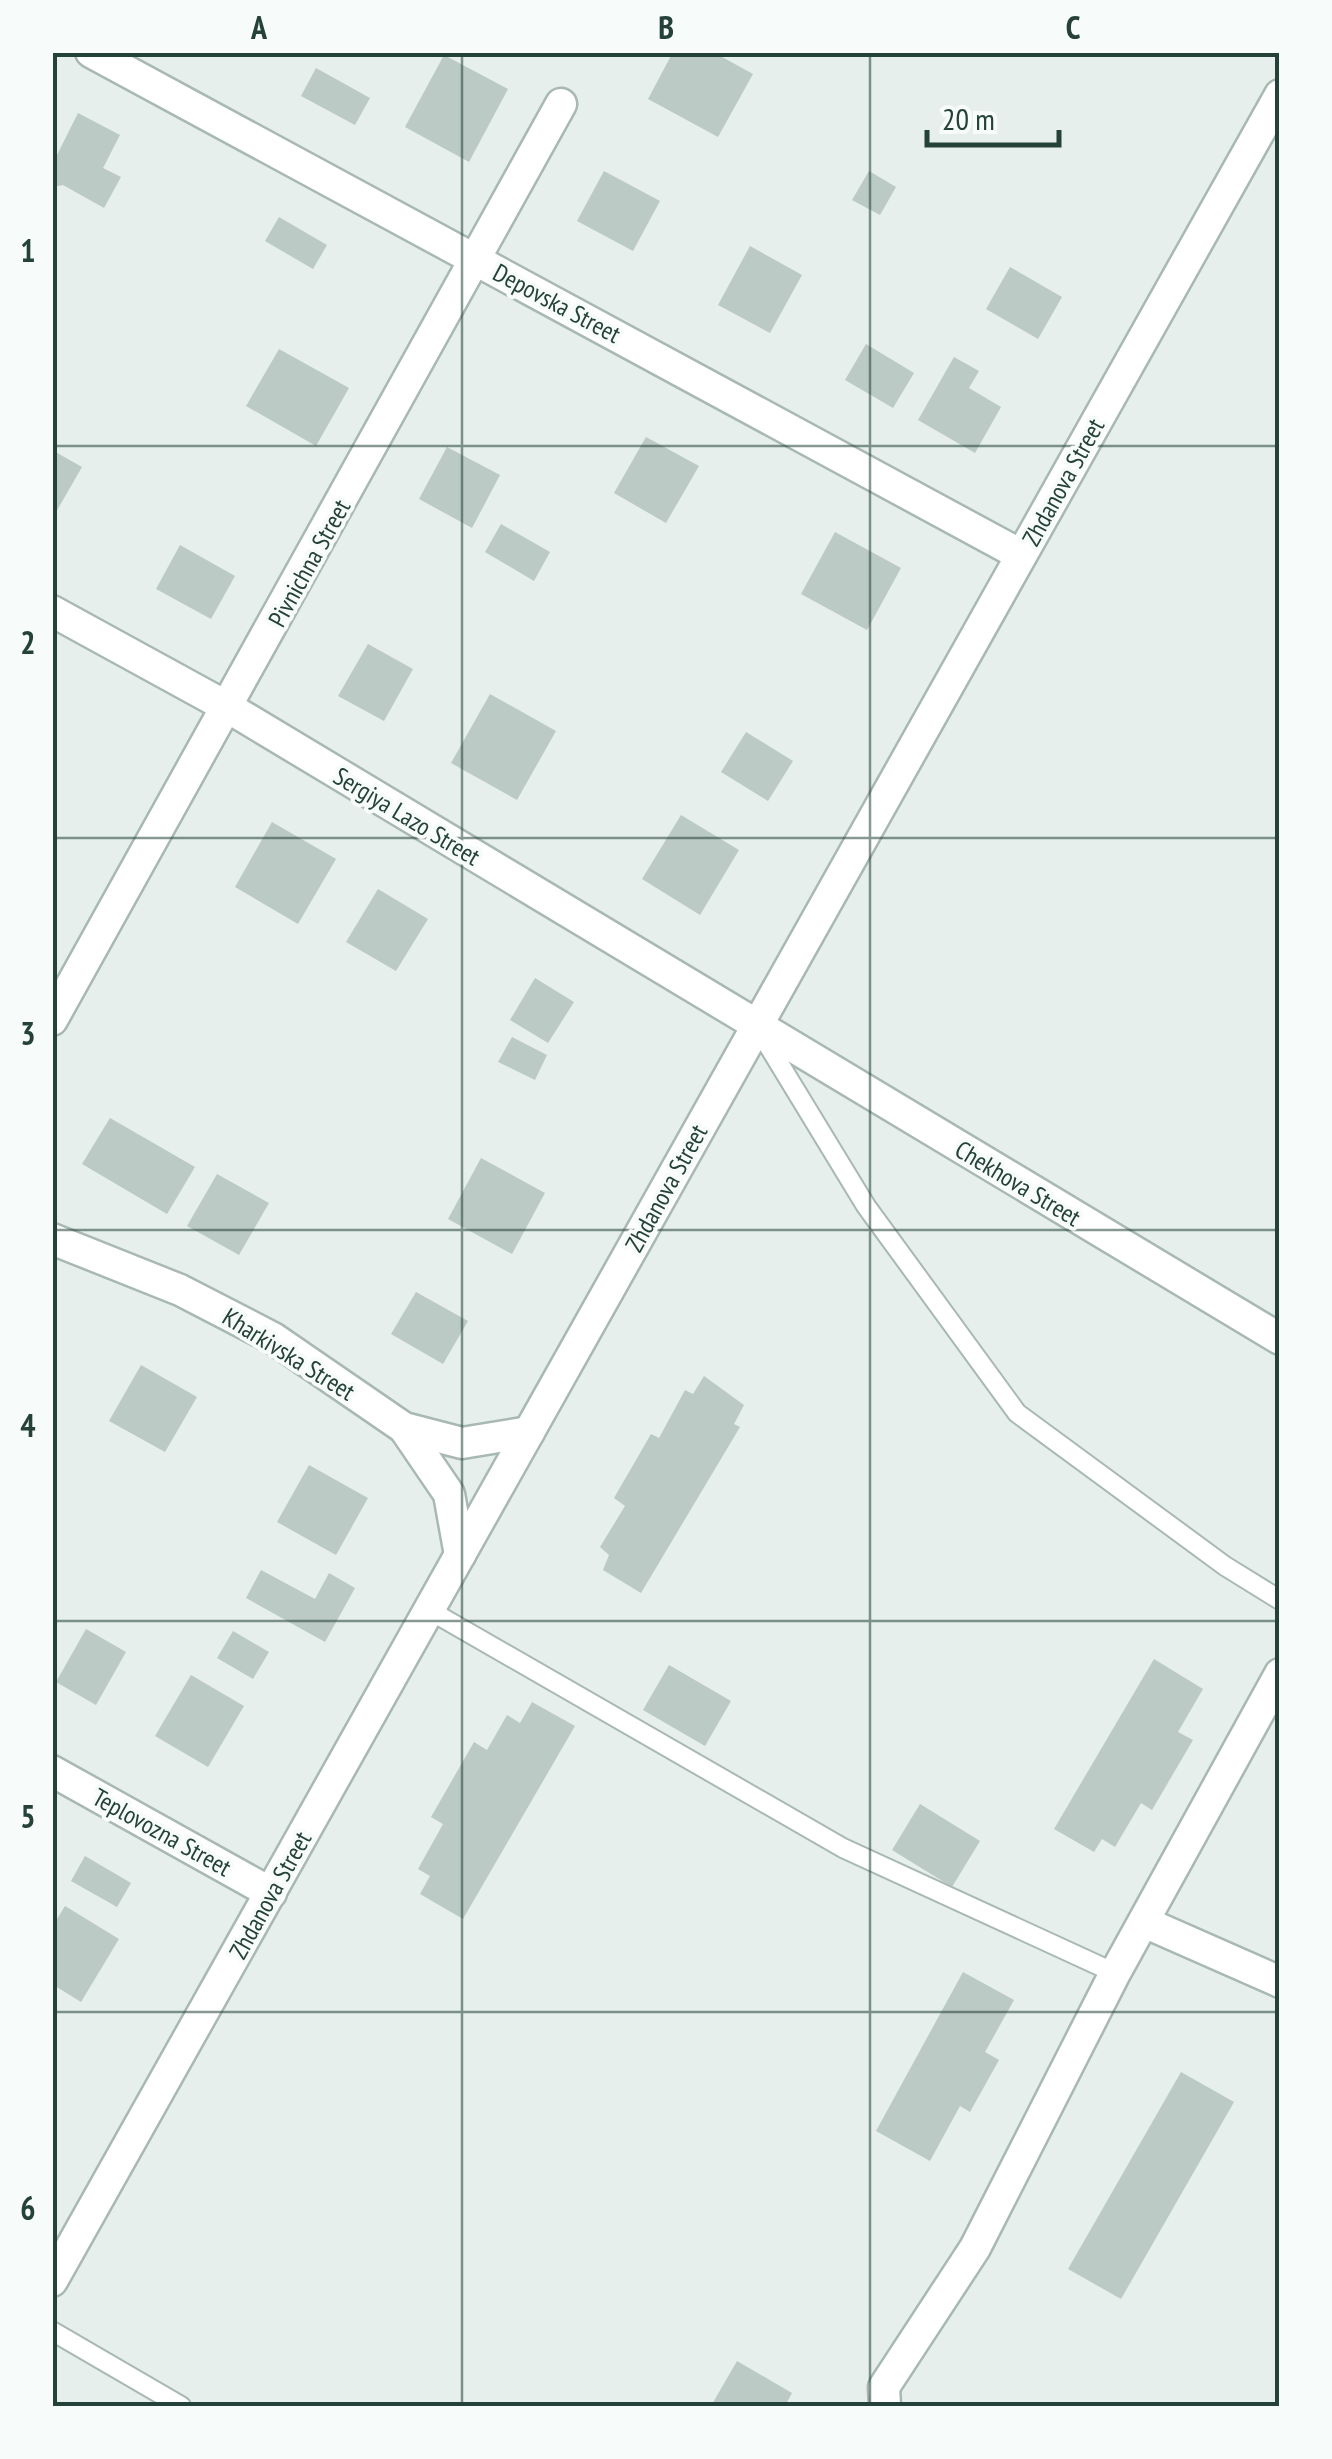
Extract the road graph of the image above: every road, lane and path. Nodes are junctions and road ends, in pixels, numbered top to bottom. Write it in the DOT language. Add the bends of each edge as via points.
graph roads {
  1 [pos="91,52"];
  2 [pos="1280,95"];
  3 [pos="561,104"];
  4 [pos="477,260"];
  5 [pos="1021,555"];
  6 [pos="52,612"];
  7 [pos="228,708"];
  8 [pos="52,1020"];
  9 [pos="757,1027"];
  10 [pos="52,1239"];
  11 [pos="1280,1339"];
  12 [pos="404,1428"];
  13 [pos="529,1432"];
  14 [pos="460,1555"];
  15 [pos="1280,1600"];
  16 [pos="429,1610"];
  17 [pos="1280,1674"];
  18 [pos="52,1771"];
  19 [pos="271,1893"];
  20 [pos="1144,1922"];
  21 [pos="1116,1973"];
  22 [pos="1280,1982"];
  23 [pos="52,2282"];
  24 [pos="52,2331"];
  25 [pos="181,2406"];
  26 [pos="885,2406"];
  1 -- 4 [label="street, Depovska Street"];
  2 -- 5 [label="street, Zhdanova Street"];
  3 -- 4 [label="street, Pivnichna Street"];
  4 -- 5 [label="street, Depovska Street"];
  4 -- 7 [label="street, Pivnichna Street"];
  5 -- 9 [label="street, Zhdanova Street"];
  6 -- 7 [label="street, Sergiya Lazo Street"];
  7 -- 8 [label="street, Pivnichna Street"];
  7 -- 9 [label="street, Sergiya Lazo Street"];
  9 -- 11 [label="street, Chekhova Street"];
  9 -- 13 [label="street, Zhdanova Street"];
  9 -- 15 [label="lane" via="866,1206 1018,1413"];
  10 -- 12 [label="street, Kharkivska Street" via="180,1290 272,1338"];
  12 -- 13 [label="street, Kharkivska Street" via="462,1443"];
  12 -- 14 [label="street" via="450,1494"];
  13 -- 14 [label="street, Zhdanova Street"];
  14 -- 16 [label="street, Zhdanova Street"];
  16 -- 19 [label="street, Zhdanova Street"];
  16 -- 21 [label="lane" via="842,1848"];
  17 -- 20 [label="street"];
  18 -- 19 [label="street, Teplovozna Street"];
  19 -- 23 [label="street, Zhdanova Street"];
  20 -- 21 [label="street"];
  20 -- 22 [label="street"];
  21 -- 26 [label="street" via="975,2248 884,2387"];
  24 -- 25 [label="lane"];
}
